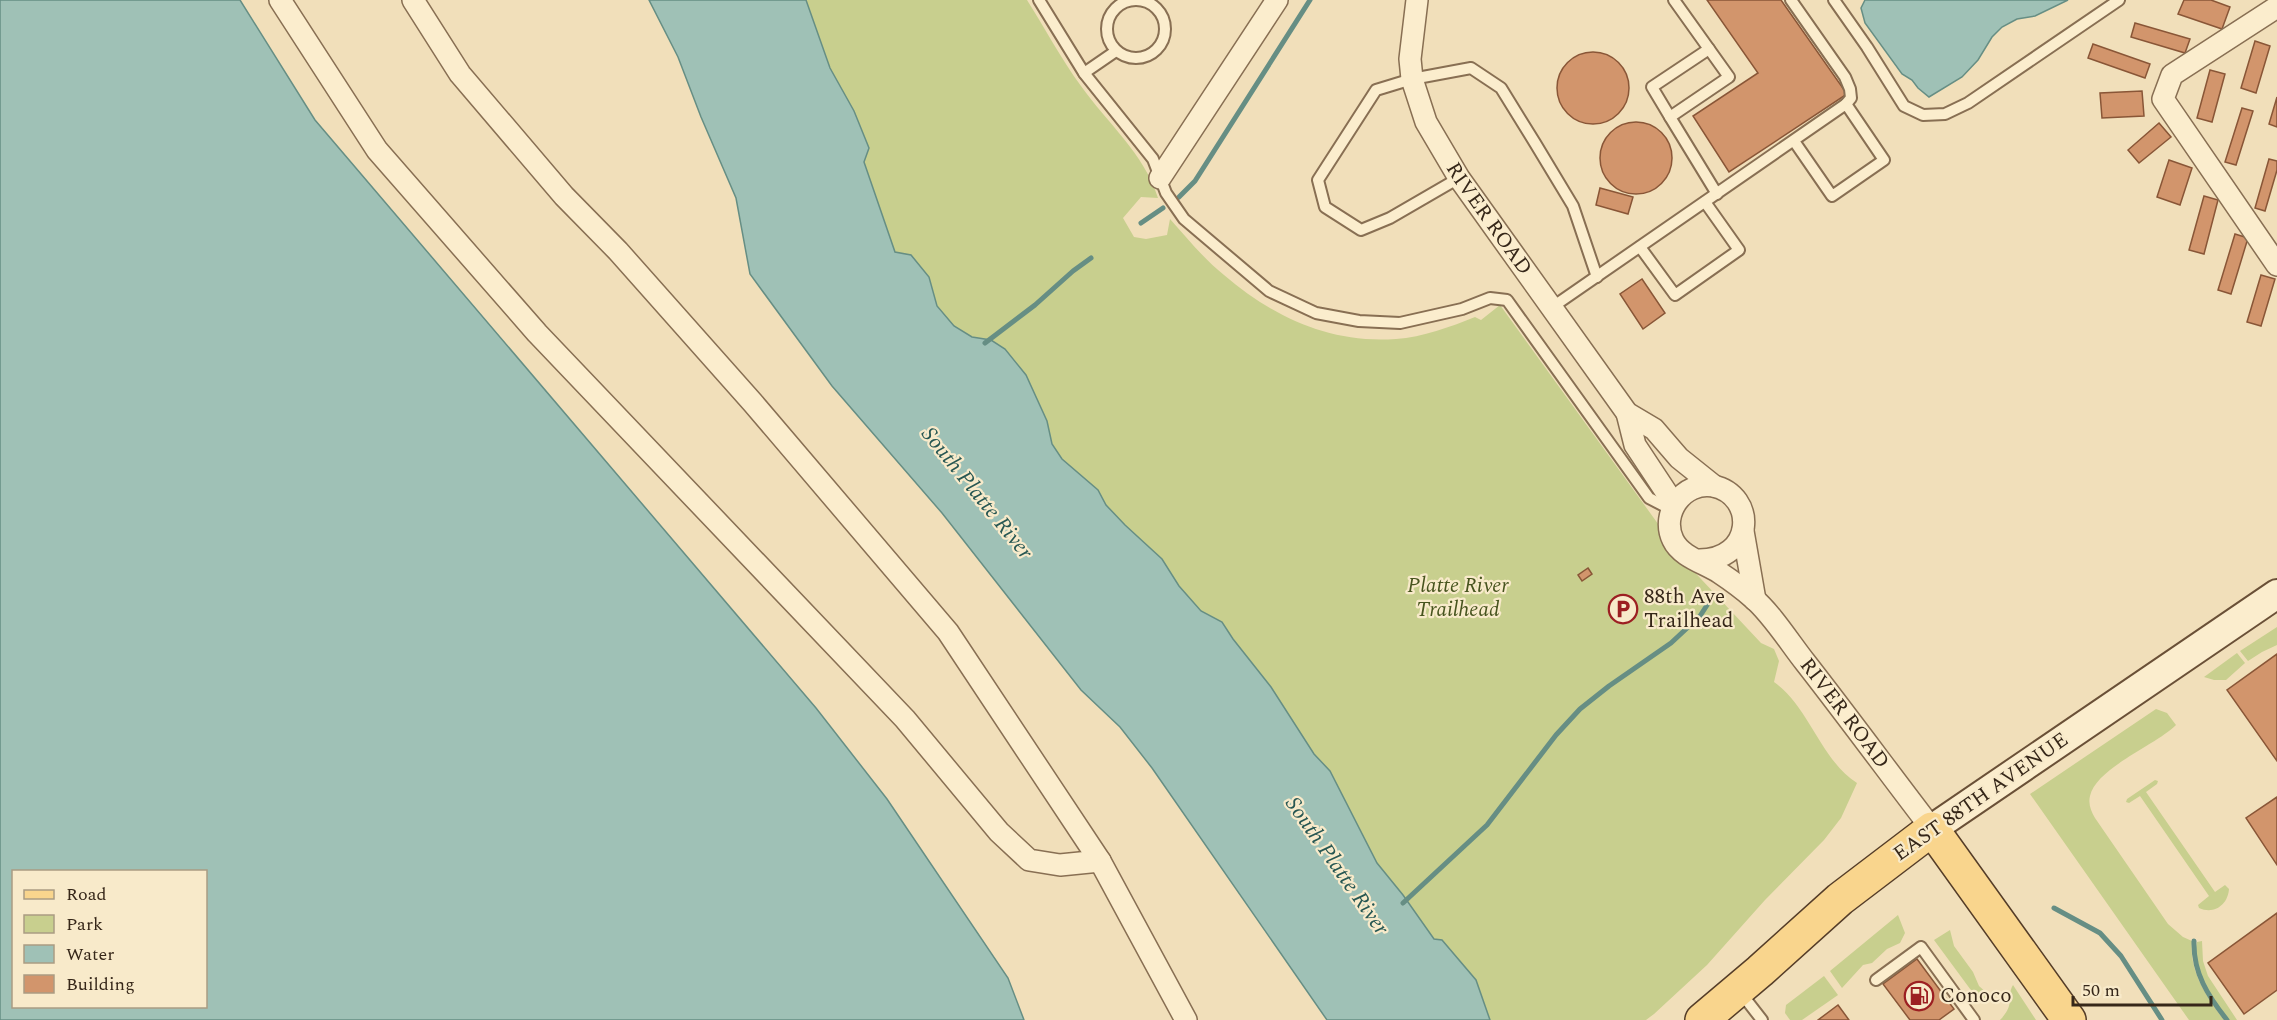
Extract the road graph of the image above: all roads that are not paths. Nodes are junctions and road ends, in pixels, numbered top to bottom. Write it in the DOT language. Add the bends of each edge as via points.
graph roads {
  1 [pos="280,0"];
  2 [pos="412,0"];
  3 [pos="1039,0"];
  4 [pos="1277,0"];
  5 [pos="1417,0"];
  6 [pos="1674,0"];
  7 [pos="1791,0"];
  8 [pos="2119,0"];
  9 [pos="1835,1"];
  10 [pos="2274,15"];
  11 [pos="1709,49"];
  12 [pos="1116,51"];
  13 [pos="1084,73"];
  14 [pos="1412,79"];
  15 [pos="1846,104"];
  16 [pos="1670,117"];
  17 [pos="1794,141"];
  18 [pos="1459,178"];
  19 [pos="1163,185"];
  20 [pos="1717,194"];
  21 [pos="1704,202"];
  22 [pos="1640,247"];
  23 [pos="2277,265"];
  24 [pos="1597,277"];
  25 [pos="1551,309"];
  26 [pos="1627,413"];
  27 [pos="1714,486"];
  28 [pos="1673,507"];
  29 [pos="1743,531"];
  30 [pos="1698,560"];
  31 [pos="2277,594"];
  32 [pos="1755,600"];
  33 [pos="1932,828"];
  34 [pos="1100,861"];
  35 [pos="1875,980"];
  36 [pos="1738,990"];
  37 [pos="1186,1020"];
  38 [pos="1702,1020"];
  39 [pos="1762,1020"];
  40 [pos="1974,1020"];
  41 [pos="2069,1020"];
  1 -- 34 [label="street" via="384,159 537,333 905,719 999,832 1029,861 1060,865"];
  2 -- 34 [label="street" via="460,74 564,196 753,403 948,632"];
  3 -- 13 [label="lane"];
  4 -- 19 [label="street"];
  5 -- 14 [label="street, RIVER ROAD" via="1410,59"];
  6 -- 11 [label="lane"];
  7 -- 15 [label="lane" via="1845,77 1851,98"];
  8 -- 9 [label="lane" via="1968,104 1945,114 1923,116 1904,106"];
  10 -- 23 [label="street" via="2172,75 2163,99"];
  11 -- 16 [label="lane" via="1652,87"];
  11 -- 16 [label="lane" via="1729,77"];
  12 -- 12 [label="lane" via="1134,59 1153,54 1160,47 1166,28 1158,10 1141,0 1131,0 1114,10 1107,27 1110,44"];
  12 -- 13 [label="lane"];
  13 -- 19 [label="lane" via="1153,159"];
  14 -- 18 [label="street, RIVER ROAD" via="1426,122"];
  14 -- 18 [label="lane" via="1376,90 1318,180 1325,207 1361,230"];
  14 -- 24 [label="lane" via="1471,68 1500,88 1573,206"];
  15 -- 17 [label="lane"];
  15 -- 17 [label="lane" via="1884,160 1832,196"];
  16 -- 20 [label="lane"];
  17 -- 20 [label="lane"];
  18 -- 25 [label="street, RIVER ROAD"];
  19 -- 28 [label="lane" via="1184,219 1269,291 1316,314 1400,322 1462,309 1490,297 1507,300 1649,498"];
  20 -- 21 [label="lane"];
  21 -- 22 [label="lane"];
  21 -- 22 [label="lane" via="1739,250 1675,295"];
  22 -- 24 [label="lane"];
  24 -- 25 [label="lane"];
  25 -- 26 [label="street, RIVER ROAD"];
  26 -- 27 [label="street, RIVER ROAD" via="1654,429 1679,458"];
  26 -- 28 [label="street, RIVER ROAD" via="1635,445"];
  27 -- 28 [label="street" via="1691,489"];
  27 -- 29 [label="street" via="1738,502"];
  28 -- 30 [label="street" via="1669,528 1672,540 1680,550"];
  29 -- 30 [label="street" via="1738,544 1727,555"];
  29 -- 32 [label="street, RIVER ROAD"];
  30 -- 32 [label="street, RIVER ROAD"];
  31 -- 33 [label="main road, EAST 88TH AVENUE"];
  32 -- 33 [label="street, RIVER ROAD"];
  33 -- 36 [label="main road, EAST 88TH AVENUE" via="1840,899"];
  33 -- 41 [label="main road"];
  34 -- 37 [label="street"];
  35 -- 40 [label="lane" via="1921,947"];
  36 -- 38 [label="main road, EAST 88TH AVENUE"];
  36 -- 39 [label="lane"];
}
